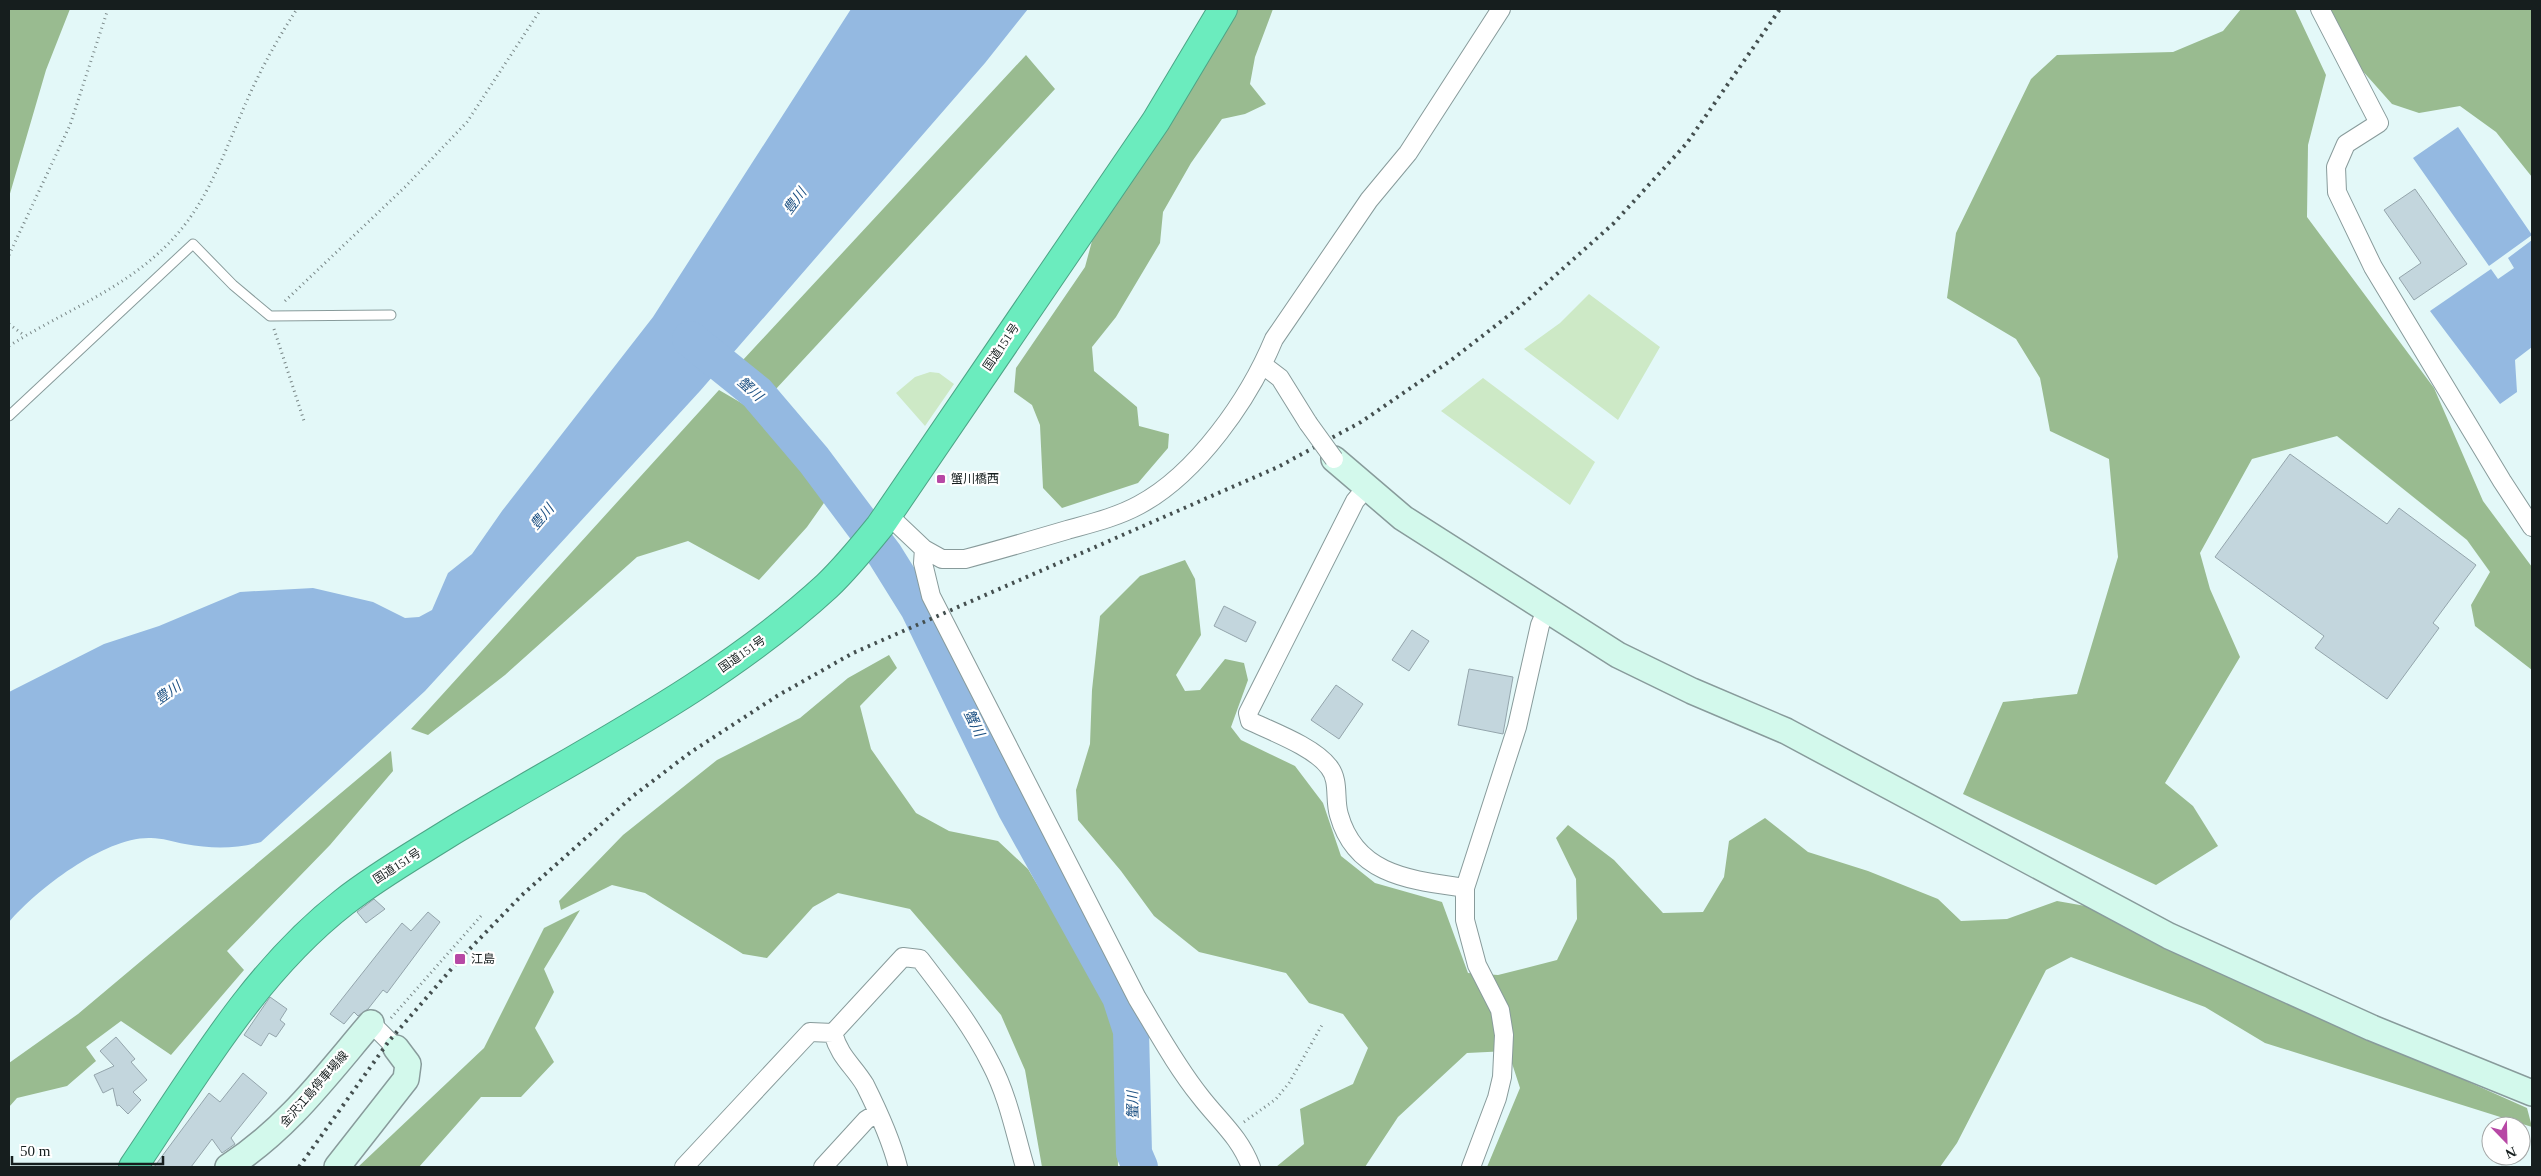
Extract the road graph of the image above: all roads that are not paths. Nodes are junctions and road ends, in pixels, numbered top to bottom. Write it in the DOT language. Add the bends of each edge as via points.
graph roads {
  1 [pos="1223,9"];
  2 [pos="1501,9"];
  3 [pos="2320,9"];
  4 [pos="391,315"];
  5 [pos="1263,365"];
  6 [pos="9,416"];
  7 [pos="1334,459"];
  8 [pos="1366,488"];
  9 [pos="883,520"];
  10 [pos="2532,527"];
  11 [pos="924,549"];
  12 [pos="1546,611"];
  13 [pos="1465,888"];
  14 [pos="833,1033"];
  15 [pos="2532,1093"];
  16 [pos="878,1113"];
  17 [pos="133,1167"];
  18 [pos="228,1167"];
  19 [pos="337,1167"];
  20 [pos="684,1167"];
  21 [pos="823,1167"];
  22 [pos="898,1167"];
  23 [pos="1025,1167"];
  24 [pos="1251,1167"];
  25 [pos="1470,1167"];
  1 -- 9 [label="highway, 国道151号" via="1156,121"];
  2 -- 5 [label="street" via="1408,153 1368,200 1274,339"];
  3 -- 10 [label="street" via="2379,123 2346,144 2336,167 2337,192 2377,275"];
  4 -- 6 [label="lane" via="270,316 193,244"];
  5 -- 7 [label="street, bridge" via="1280,378"];
  5 -- 11 [label="street" via="1198,460 1168,487 1139,505 1112,517 965,559 942,559"];
  7 -- 8 [label="street"];
  8 -- 12 [label="street" via="1403,518"];
  8 -- 13 [label="street" via="1354,501 1248,713 1250,721 1320,756 1331,768 1336,781 1339,815 1362,856 1384,871 1418,881"];
  9 -- 11 [label="street"];
  9 -- 17 [label="highway, 国道151号" via="828,585 786,622 732,662 402,862 345,901 302,937 257,986"];
  11 -- 24 [label="street" via="923,563 931,596 1137,998 1200,1097 1231,1130"];
  12 -- 13 [label="street" via="1517,727"];
  12 -- 15 [label="street" via="1618,655 1786,732 2169,936 2372,1028"];
  13 -- 25 [label="street" via="1467,929 1477,965 1500,1010 1504,1035 1502,1077"];
  14 -- 16 [label="street" via="837,1050 864,1084"];
  14 -- 20 [label="street" via="810,1032"];
  14 -- 23 [label="street" via="903,957 920,959 959,1009 992,1065"];
  16 -- 21 [label="street" via="866,1120"];
  16 -- 22 [label="street"];
  18 -- 19 [label="street, 金沢江島停車場線" via="255,1149 382,1034 408,1064 406,1079"];
}
